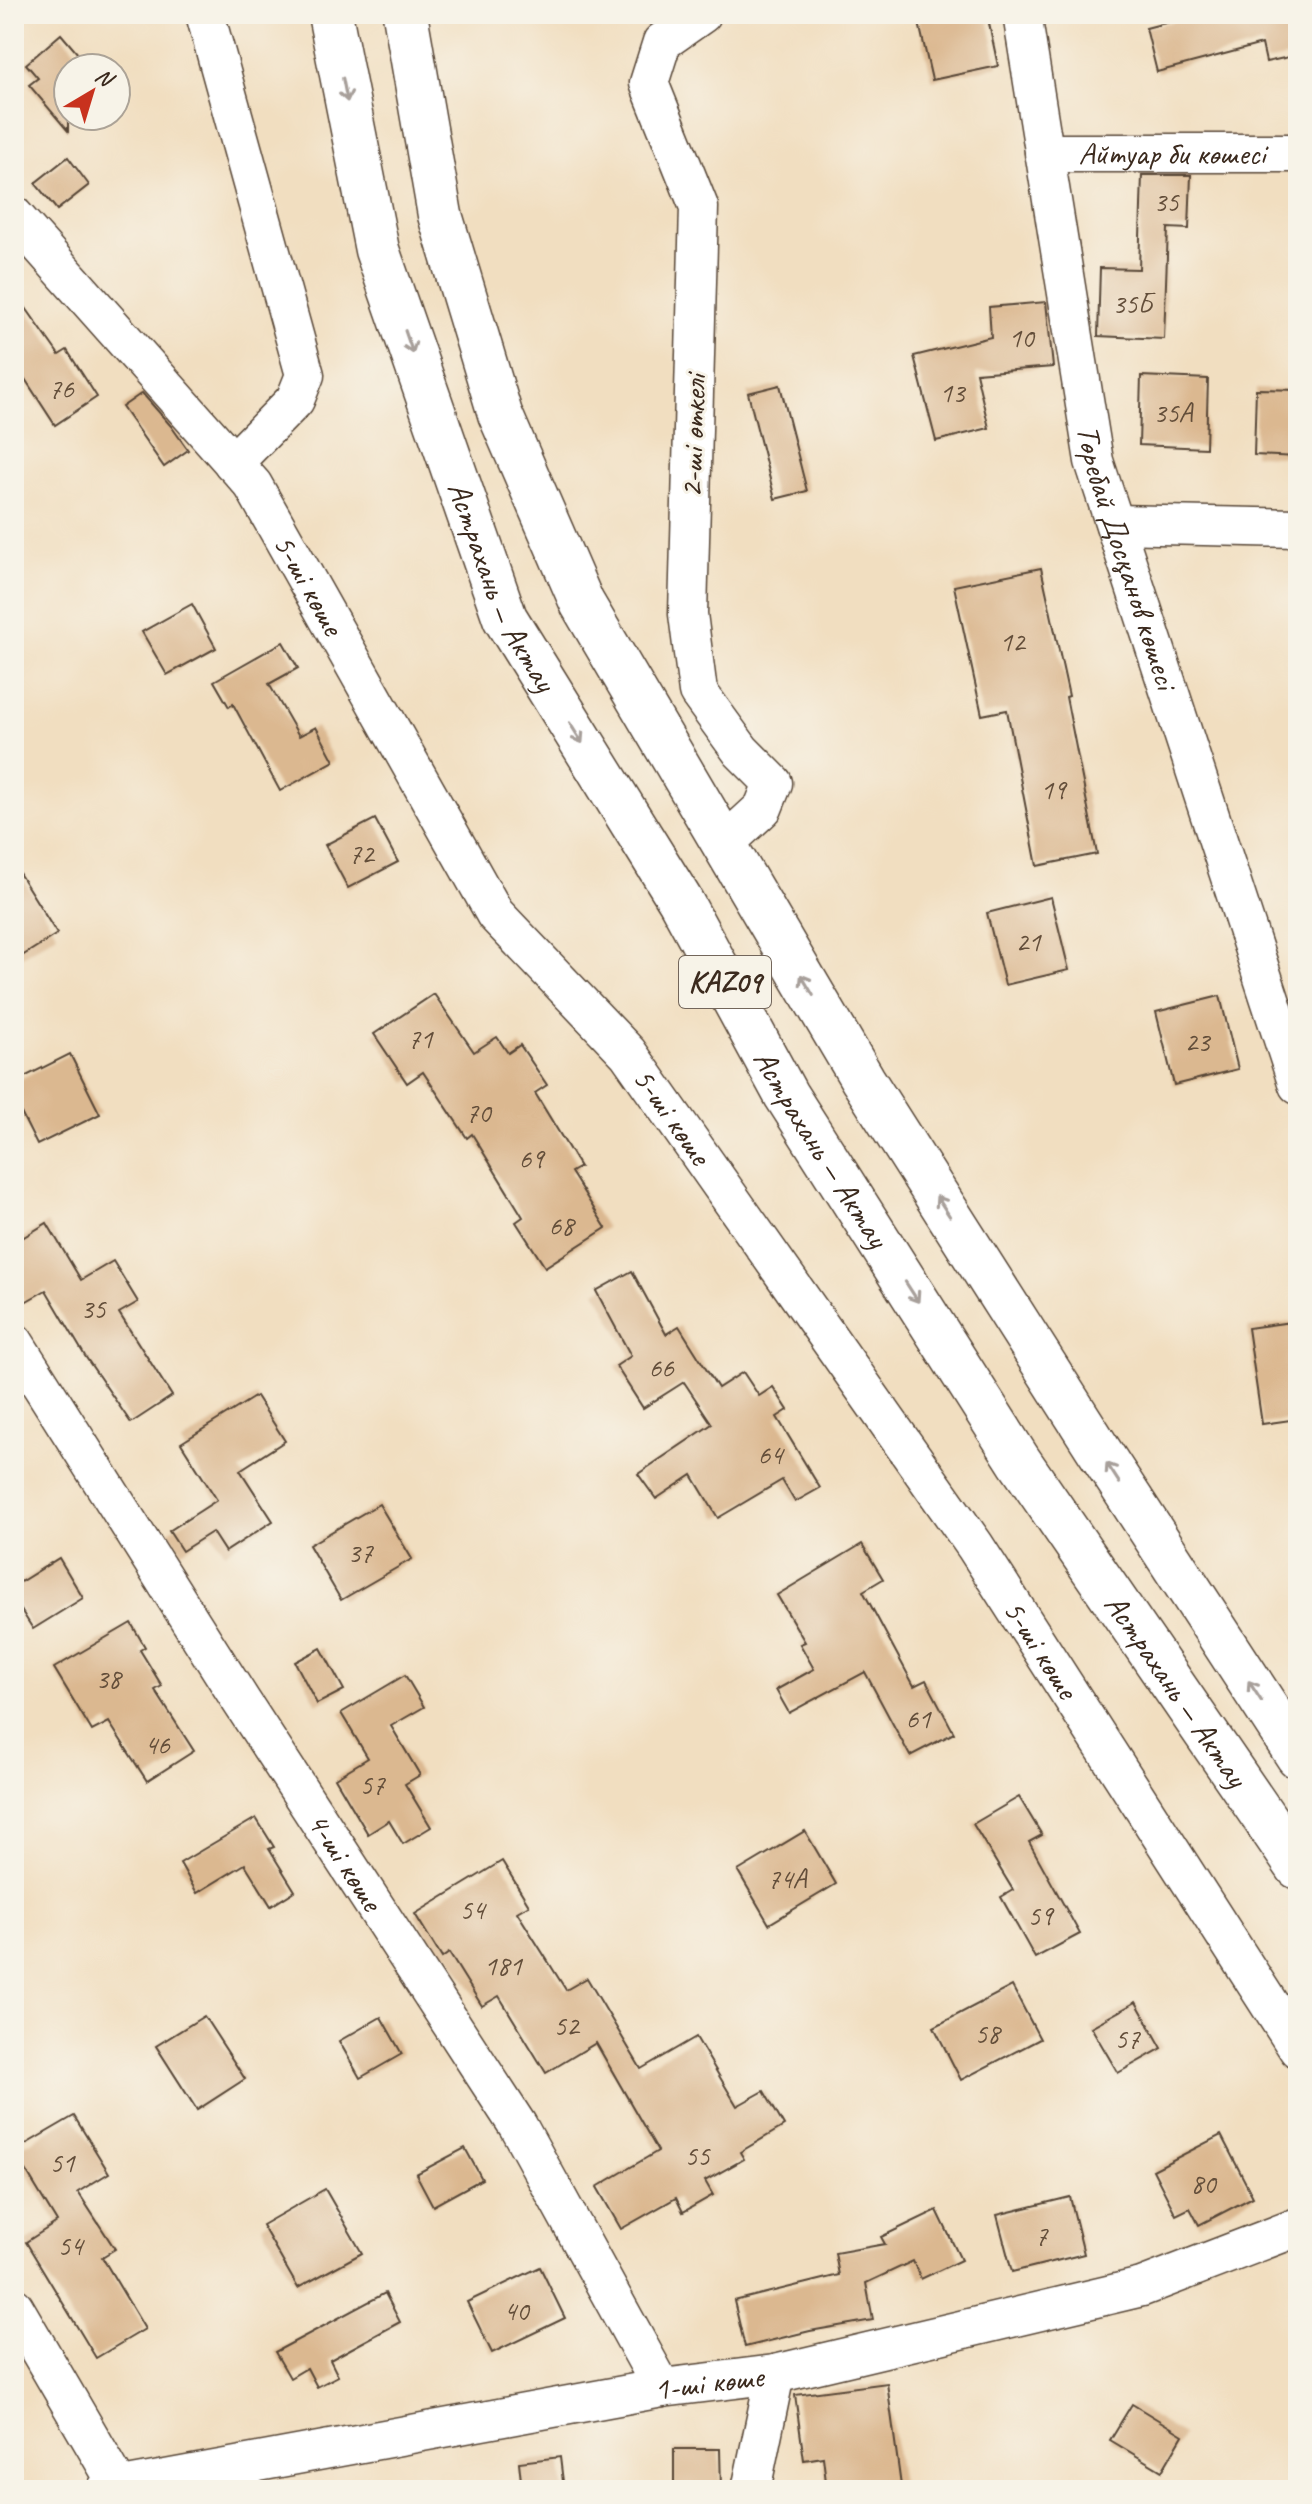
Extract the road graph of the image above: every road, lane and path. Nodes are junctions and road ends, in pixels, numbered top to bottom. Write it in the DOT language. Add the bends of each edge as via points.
graph roads {
  1 [pos="205,14"];
  2 [pos="330,14"];
  3 [pos="405,14"];
  4 [pos="702,14"];
  5 [pos="1022,14"];
  6 [pos="1044,153"];
  7 [pos="1298,153"];
  8 [pos="14,216"];
  9 [pos="233,463"];
  10 [pos="1115,524"];
  11 [pos="1298,528"];
  12 [pos="724,844"];
  13 [pos="1298,1085"];
  14 [pos="14,1342"];
  15 [pos="1298,1756"];
  16 [pos="1298,1867"];
  17 [pos="1298,2049"];
  18 [pos="1298,2227"];
  19 [pos="14,2307"];
  20 [pos="775,2374"];
  21 [pos="662,2388"];
  22 [pos="112,2488"];
  23 [pos="751,2490"];
  1 -- 9 [label="street" via="305,375 295,400"];
  2 -- 16 [label="highway, Астрахань — Актау / KAZ09, one-way" via="377,250 505,618 680,900 803,1121 1019,1461"];
  3 -- 12 [label="highway, Астрахань — Актау / KAZ09" via="440,215 500,414 582,603"];
  4 -- 12 [label="street, 2-ші өткелі" via="662,42 649,83 699,207 688,614 698,692 741,751 773,783 763,808"];
  5 -- 6 [label="street, Төребай Досқанов көшесі"];
  6 -- 7 [label="street, Айтуар би көшесі"];
  6 -- 10 [label="street, Төребай Досқанов көшесі" via="1094,461"];
  8 -- 9 [label="street, 5-шi көше"];
  9 -- 17 [label="street, 5-шi көше" via="253,485 495,914 638,1066 975,1546"];
  10 -- 11 [label="street"];
  10 -- 13 [label="street, Төребай Досқанов көшесі"];
  15 -- 12 [label="highway, Астрахань — Актау / KAZ09, one-way" via="863,1080"];
  14 -- 21 [label="street, 4-шi көше" via="518,2126"];
  18 -- 20 [label="street, 1-ші көше" via="1142,2287"];
  19 -- 22 [label="street"];
  20 -- 21 [label="street, 1-ші көше"];
  20 -- 23 [label="street"];
  21 -- 22 [label="street, 1-ші көше"];
}
